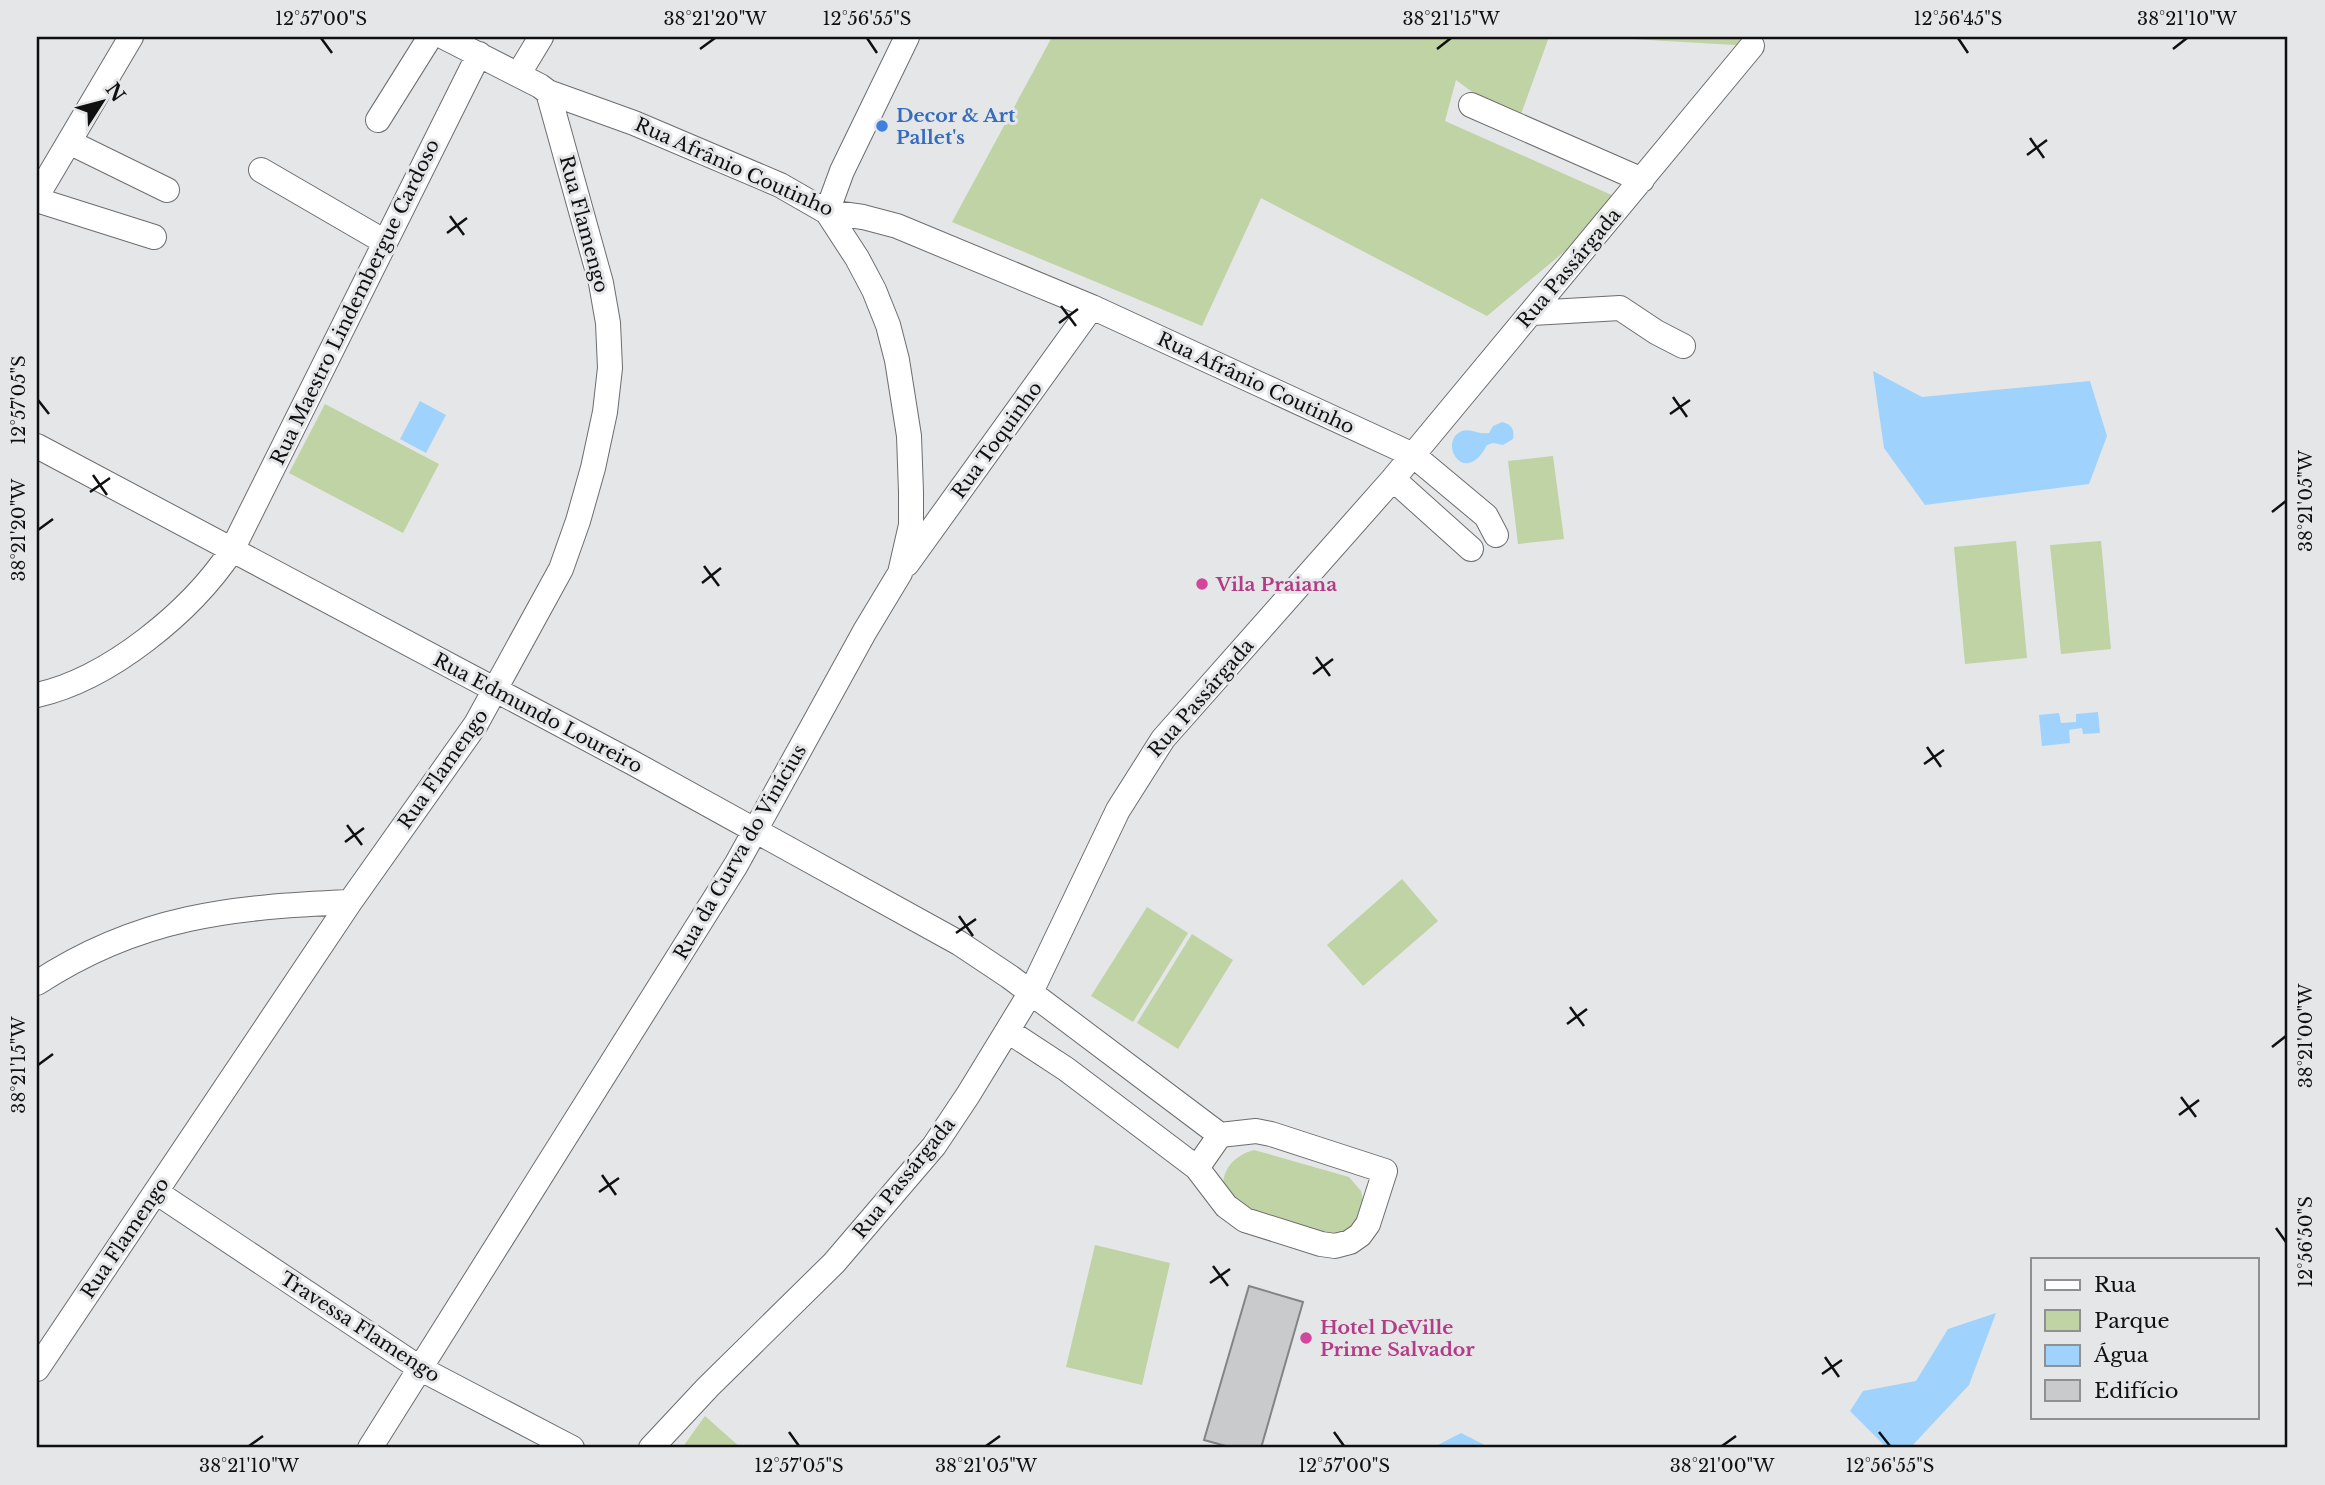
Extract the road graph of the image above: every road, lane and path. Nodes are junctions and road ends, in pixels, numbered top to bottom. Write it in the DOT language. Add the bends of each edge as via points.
graph roads {
  1 [pos="131,37"];
  2 [pos="430,37"];
  3 [pos="444,37"];
  4 [pos="541,37"];
  5 [pos="906,37"];
  6 [pos="1752,46"];
  7 [pos="479,54"];
  8 [pos="518,75"];
  9 [pos="548,92"];
  10 [pos="1471,105"];
  11 [pos="378,120"];
  12 [pos="69,142"];
  13 [pos="261,170"];
  14 [pos="1642,180"];
  15 [pos="167,190"];
  16 [pos="37,198"];
  17 [pos="827,212"];
  18 [pos="154,237"];
  19 [pos="386,242"];
  20 [pos="1540,304"];
  21 [pos="1092,307"];
  22 [pos="37,446"];
  23 [pos="1413,456"];
  24 [pos="1393,479"];
  25 [pos="1496,535"];
  26 [pos="1471,549"];
  27 [pos="232,550"];
  28 [pos="901,573"];
  29 [pos="496,690"];
  30 [pos="37,695"];
  31 [pos="755,832"];
  32 [pos="350,902"];
  33 [pos="37,983"];
  34 [pos="1031,992"];
  35 [pos="1008,1031"];
  36 [pos="1220,1135"];
  37 [pos="1197,1168"];
  38 [pos="156,1192"];
  39 [pos="37,1369"];
  40 [pos="421,1369"];
  41 [pos="370,1448"];
  42 [pos="572,1448"];
  43 [pos="651,1448"];
  1 -- 12 [label="street"];
  2 -- 11 [label="street"];
  3 -- 7 [label="street, Rua Afrânio Coutinho"];
  4 -- 8 [label="street"];
  5 -- 17 [label="street"];
  6 -- 14 [label="street, Rua Passárgada"];
  7 -- 8 [label="street, Rua Afrânio Coutinho"];
  7 -- 19 [label="street, Rua Maestro Lindembergue Cardoso"];
  8 -- 9 [label="street, Rua Afrânio Coutinho"];
  9 -- 17 [label="street, Rua Afrânio Coutinho" via="780,185"];
  9 -- 29 [label="street, Rua Flamengo" via="601,284 610,368 606,412 579,521 561,569"];
  10 -- 14 [label="street"];
  12 -- 15 [label="street"];
  12 -- 16 [label="street"];
  13 -- 19 [label="street"];
  14 -- 20 [label="street, Rua Passárgada"];
  16 -- 18 [label="street"];
  17 -- 21 [label="street, Rua Afrânio Coutinho" via="897,226"];
  17 -- 28 [label="street, Rua da Curva do Vinícius" via="874,290 897,360 909,436 911,492 911,525"];
  19 -- 27 [label="street, Rua Maestro Lindembergue Cardoso"];
  20 -- 20 [label="street" via="1620,308 1683,346 1664,322 1630,295 1603,291"];
  20 -- 23 [label="street, Rua Passárgada"];
  21 -- 23 [label="street, Rua Afrânio Coutinho"];
  21 -- 28 [label="street, Rua Toquinho"];
  22 -- 27 [label="street, Rua Edmundo Loureiro"];
  23 -- 24 [label="street, Rua Passárgada"];
  23 -- 25 [label="street, Rua Afrânio Coutinho" via="1486,516"];
  24 -- 26 [label="street"];
  24 -- 34 [label="street, Rua Passárgada" via="1187,709 1149,758 1118,810"];
  27 -- 29 [label="street, Rua Edmundo Loureiro"];
  27 -- 30 [label="street, Rua Maestro Lindembergue Cardoso" via="204,587 124,657 99,673"];
  28 -- 31 [label="street, Rua da Curva do Vinícius"];
  29 -- 31 [label="street, Rua Edmundo Loureiro"];
  29 -- 32 [label="street, Rua Flamengo"];
  31 -- 34 [label="street, Rua Edmundo Loureiro" via="959,943"];
  31 -- 40 [label="street, Rua da Curva do Vinícius"];
  32 -- 33 [label="street" via="244,909 175,922 100,948"];
  32 -- 38 [label="street, Rua Flamengo"];
  34 -- 35 [label="street, Rua Passárgada"];
  34 -- 36 [label="street, Rua Edmundo Loureiro"];
  35 -- 37 [label="street"];
  35 -- 43 [label="street, Rua Passárgada" via="934,1146 909,1176 834,1263"];
  36 -- 37 [label="street"];
  36 -- 37 [label="street" via="1241,1131 1270,1134 1385,1171 1368,1224 1350,1242 1335,1246 1245,1220 1226,1206"];
  38 -- 39 [label="street, Rua Flamengo"];
  38 -- 40 [label="street, Travessa Flamengo"];
  40 -- 41 [label="street, Rua da Curva do Vinícius"];
  40 -- 42 [label="street, Travessa Flamengo"];
}
